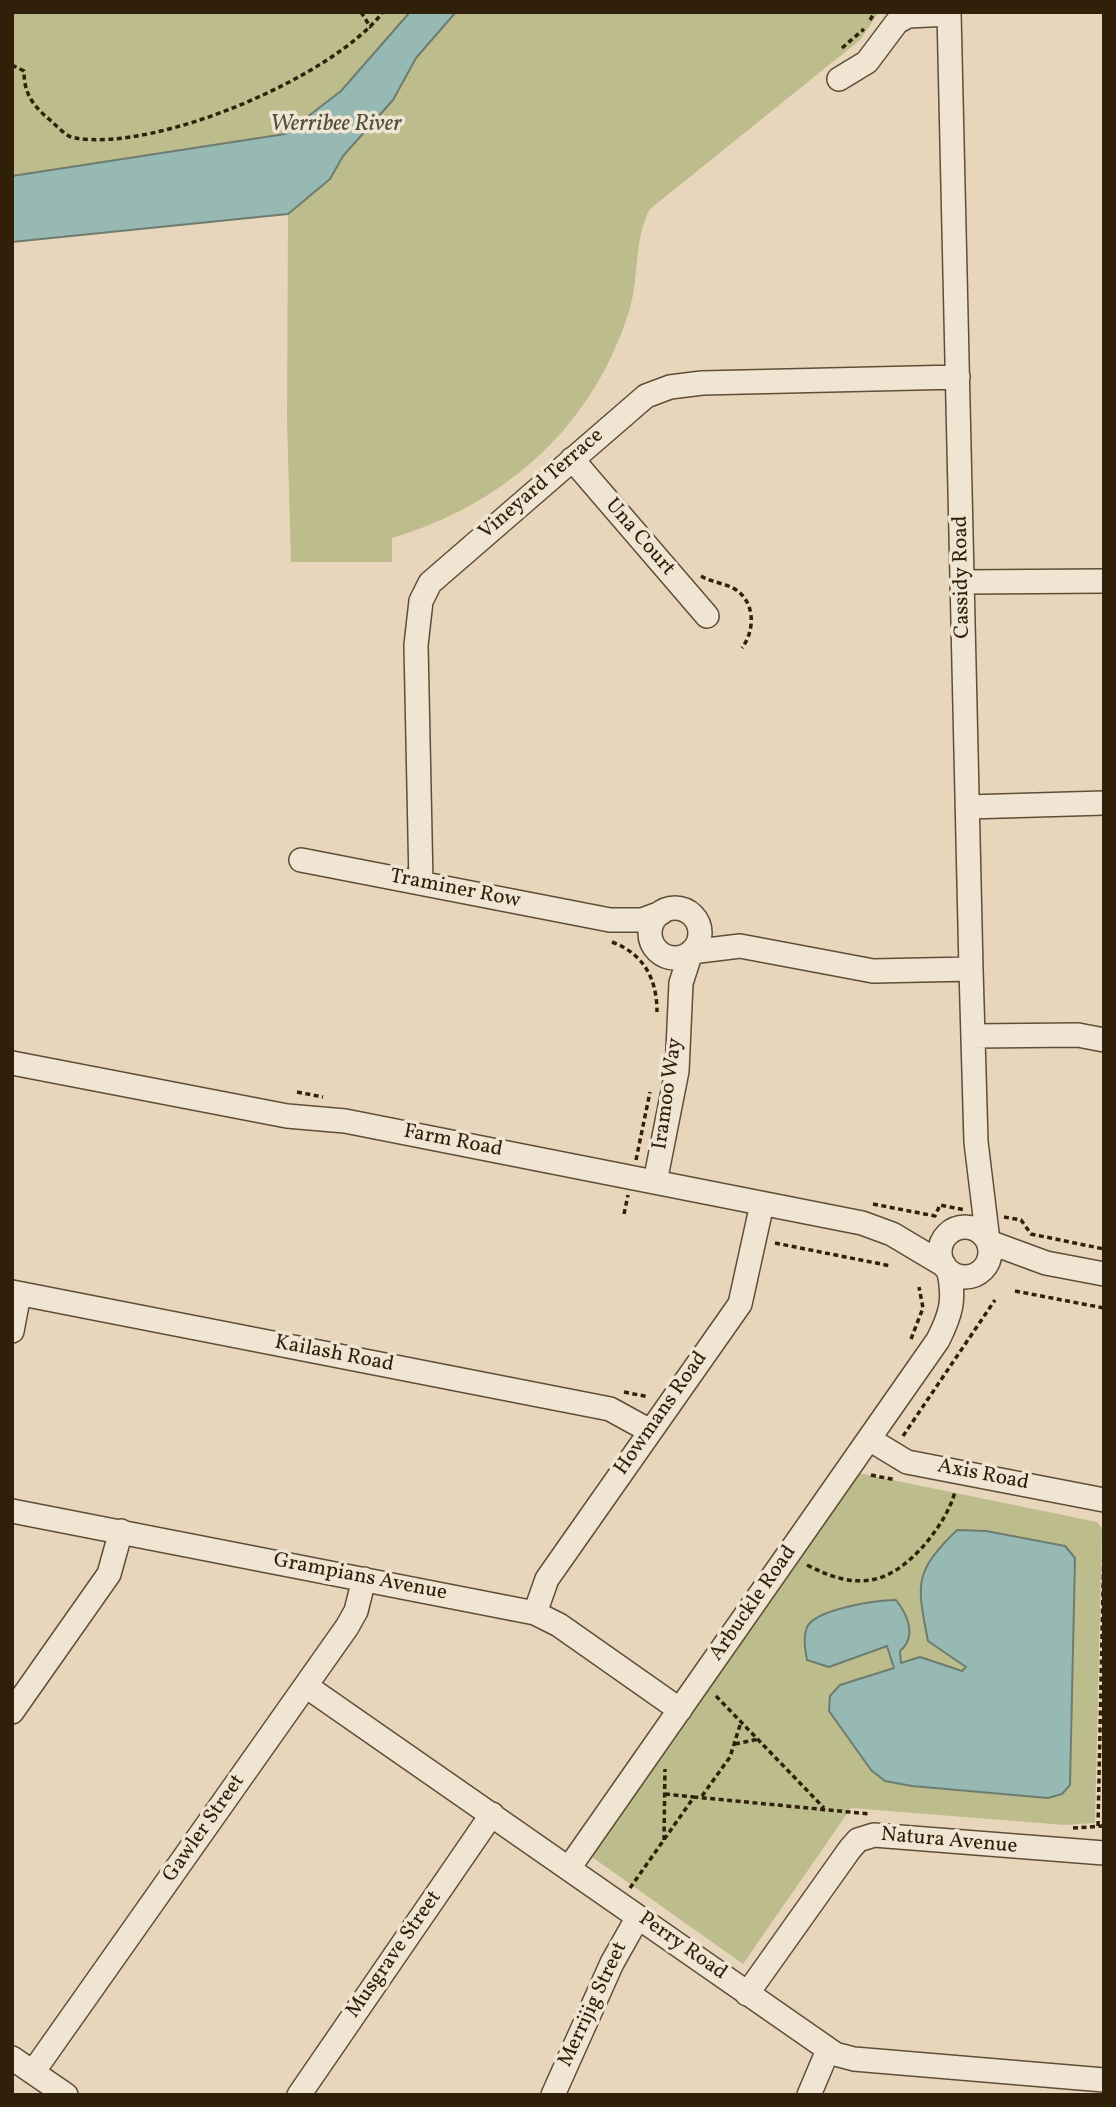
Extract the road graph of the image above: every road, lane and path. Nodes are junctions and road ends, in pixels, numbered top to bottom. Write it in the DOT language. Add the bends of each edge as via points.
graph roads {
  1 [pos="361,12"];
  2 [pos="383,12"];
  3 [pos="875,12"];
  4 [pos="949,13"];
  5 [pos="371,28"];
  6 [pos="842,48"];
  7 [pos="12,65"];
  8 [pos="839,79"];
  9 [pos="958,377"];
  10 [pos="572,459"];
  11 [pos="695,569"];
  12 [pos="1104,581"];
  13 [pos="963,582"];
  14 [pos="707,616"];
  15 [pos="742,648"];
  16 [pos="1104,803"];
  17 [pos="968,807"];
  18 [pos="301,860"];
  19 [pos="421,883"];
  20 [pos="661,913"];
  21 [pos="696,919"];
  22 [pos="606,930"];
  23 [pos="740,946"];
  24 [pos="656,949"];
  25 [pos="691,952"];
  26 [pos="971,969"];
  27 [pos="678,1006"];
  28 [pos="657,1017"];
  29 [pos="973,1036"];
  30 [pos="1104,1040"];
  31 [pos="12,1063"];
  32 [pos="652,1082"];
  33 [pos="976,1142"];
  34 [pos="632,1178"];
  35 [pos="655,1182"];
  36 [pos="762,1204"];
  37 [pos="624,1214"];
  38 [pos="951,1232"];
  39 [pos="892,1234"];
  40 [pos="755,1239"];
  41 [pos="988,1242"];
  42 [pos="1046,1263"];
  43 [pos="891,1266"];
  44 [pos="947,1268"];
  45 [pos="982,1270"];
  46 [pos="1104,1274"];
  47 [pos="1015,1290"];
  48 [pos="16,1293"];
  49 [pos="995,1300"];
  50 [pos="1104,1308"];
  51 [pos="12,1331"];
  52 [pos="938,1340"];
  53 [pos="650,1431"];
  54 [pos="869,1439"];
  55 [pos="890,1454"];
  56 [pos="863,1486"];
  57 [pos="955,1492"];
  58 [pos="1104,1500"];
  59 [pos="12,1511"];
  60 [pos="121,1531"];
  61 [pos="1104,1543"];
  62 [pos="815,1554"];
  63 [pos="807,1565"];
  64 [pos="800,1576"];
  65 [pos="364,1579"];
  66 [pos="535,1613"];
  67 [pos="724,1685"];
  68 [pos="306,1686"];
  69 [pos="716,1696"];
  70 [pos="709,1706"];
  71 [pos="680,1710"];
  72 [pos="12,1712"];
  73 [pos="741,1722"];
  74 [pos="759,1739"];
  75 [pos="735,1744"];
  76 [pos="672,1759"];
  77 [pos="664,1794"];
  78 [pos="694,1797"];
  79 [pos="701,1797"];
  80 [pos="824,1808"];
  81 [pos="492,1814"];
  82 [pos="1098,1826"];
  83 [pos="664,1840"];
  84 [pos="1104,1853"];
  85 [pos="569,1868"];
  86 [pos="638,1917"];
  87 [pos="747,1994"];
  88 [pos="828,2050"];
  89 [pos="12,2058"];
  90 [pos="33,2072"];
  91 [pos="1104,2080"];
  92 [pos="66,2095"];
  93 [pos="299,2095"];
  94 [pos="553,2095"];
  95 [pos="809,2095"];
  1 -- 5 [label="path"];
  2 -- 5 [label="path"];
  3 -- 6 [label="path"];
  4 -- 8 [label="street" via="908,16 897,22 867,62"];
  4 -- 9 [label="street, Cassidy Road"];
  5 -- 7 [label="path" via="320,64 252,100 182,128 105,139 72,138 39,111 24,90 24,71"];
  9 -- 10 [label="street, Vineyard Terrace" via="670,387 646,396"];
  9 -- 13 [label="street, Cassidy Road"];
  10 -- 14 [label="street, Una Court"];
  10 -- 19 [label="street, Vineyard Terrace" via="430,583 421,601 416,645"];
  11 -- 15 [label="path" via="745,598 751,617"];
  12 -- 13 [label="street"];
  13 -- 17 [label="street, Cassidy Road"];
  16 -- 17 [label="street"];
  17 -- 26 [label="street, Cassidy Road"];
  18 -- 19 [label="street, Traminer Row"];
  19 -- 22 [label="street, Traminer Row"];
  20 -- 21 [label="street" via="678,908"];
  20 -- 22 [label="street, Traminer Row"];
  20 -- 24 [label="street" via="651,928"];
  21 -- 23 [label="street"];
  21 -- 25 [label="street" via="700,937"];
  22 -- 24 [label="street, Traminer Row"];
  22 -- 28 [label="path" via="643,962 655,985"];
  23 -- 25 [label="street"];
  23 -- 26 [label="street" via="873,971"];
  24 -- 25 [label="street" via="670,957"];
  24 -- 27 [label="street, Iramoo Way"];
  25 -- 27 [label="street, Iramoo Way"];
  26 -- 29 [label="street, Cassidy Road"];
  27 -- 35 [label="street, Iramoo Way" via="677,1071"];
  29 -- 30 [label="street" via="1078,1035"];
  29 -- 33 [label="street, Cassidy Road"];
  31 -- 34 [label="street, Farm Road" via="287,1116 345,1121"];
  32 -- 34 [label="path"];
  33 -- 38 [label="street, Cassidy Road" via="967,1206"];
  33 -- 41 [label="street, Cassidy Road"];
  34 -- 35 [label="street, Farm Road"];
  34 -- 37 [label="path"];
  35 -- 36 [label="street, Farm Road"];
  36 -- 39 [label="street, Farm Road" via="862,1223"];
  36 -- 40 [label="street, Howmans Road"];
  38 -- 39 [label="street, Farm Road"];
  38 -- 41 [label="street" via="962,1227 977,1230"];
  38 -- 44 [label="street" via="940,1249"];
  39 -- 44 [label="street, Farm Road"];
  40 -- 43 [label="path"];
  40 -- 53 [label="street, Howmans Road" via="740,1304"];
  41 -- 42 [label="street"];
  41 -- 45 [label="street" via="990,1257"];
  42 -- 45 [label="street"];
  42 -- 46 [label="street"];
  44 -- 45 [label="street" via="966,1278"];
  44 -- 52 [label="street, Arbuckle Road" via="953,1312"];
  45 -- 52 [label="street, Arbuckle Road" via="956,1325"];
  47 -- 50 [label="path"];
  48 -- 51 [label="street"];
  48 -- 53 [label="street, Kailash Road" via="610,1409"];
  49 -- 55 [label="path"];
  52 -- 54 [label="street, Arbuckle Road"];
  53 -- 66 [label="street, Howmans Road" via="547,1579"];
  54 -- 55 [label="street, Axis Road"];
  54 -- 71 [label="street, Arbuckle Road"];
  55 -- 56 [label="path"];
  55 -- 58 [label="street, Axis Road" via="907,1462"];
  57 -- 63 [label="path" via="936,1531 907,1564 884,1578 849,1581"];
  59 -- 60 [label="street, Grampians Avenue"];
  60 -- 65 [label="street, Grampians Avenue"];
  60 -- 72 [label="street" via="109,1574"];
  61 -- 82 [label="path"];
  62 -- 63 [label="path"];
  63 -- 64 [label="path"];
  65 -- 66 [label="street, Grampians Avenue"];
  65 -- 68 [label="street, Gawler Street" via="352,1618"];
  66 -- 71 [label="street, Grampians Avenue"];
  67 -- 69 [label="path"];
  68 -- 81 [label="street, Perry Road"];
  68 -- 90 [label="street, Gawler Street"];
  69 -- 70 [label="path"];
  69 -- 73 [label="path"];
  71 -- 85 [label="street, Arbuckle Road"];
  73 -- 74 [label="path"];
  73 -- 75 [label="path"];
  74 -- 75 [label="path"];
  74 -- 80 [label="path"];
  75 -- 79 [label="path"];
  76 -- 77 [label="path" via="664,1770"];
  77 -- 78 [label="path"];
  77 -- 83 [label="path"];
  81 -- 85 [label="street, Perry Road"];
  81 -- 93 [label="street, Musgrave Street"];
  84 -- 87 [label="street, Natura Avenue" via="874,1835 864,1838 850,1849"];
  85 -- 86 [label="street, Perry Road"];
  86 -- 87 [label="street, Perry Road"];
  86 -- 94 [label="street, Merrijig Street" via="612,1963"];
  87 -- 88 [label="street, Perry Road"];
  88 -- 91 [label="street, Perry Road" via="854,2059"];
  88 -- 95 [label="street"];
  89 -- 90 [label="street"];
  90 -- 92 [label="street"];
}
